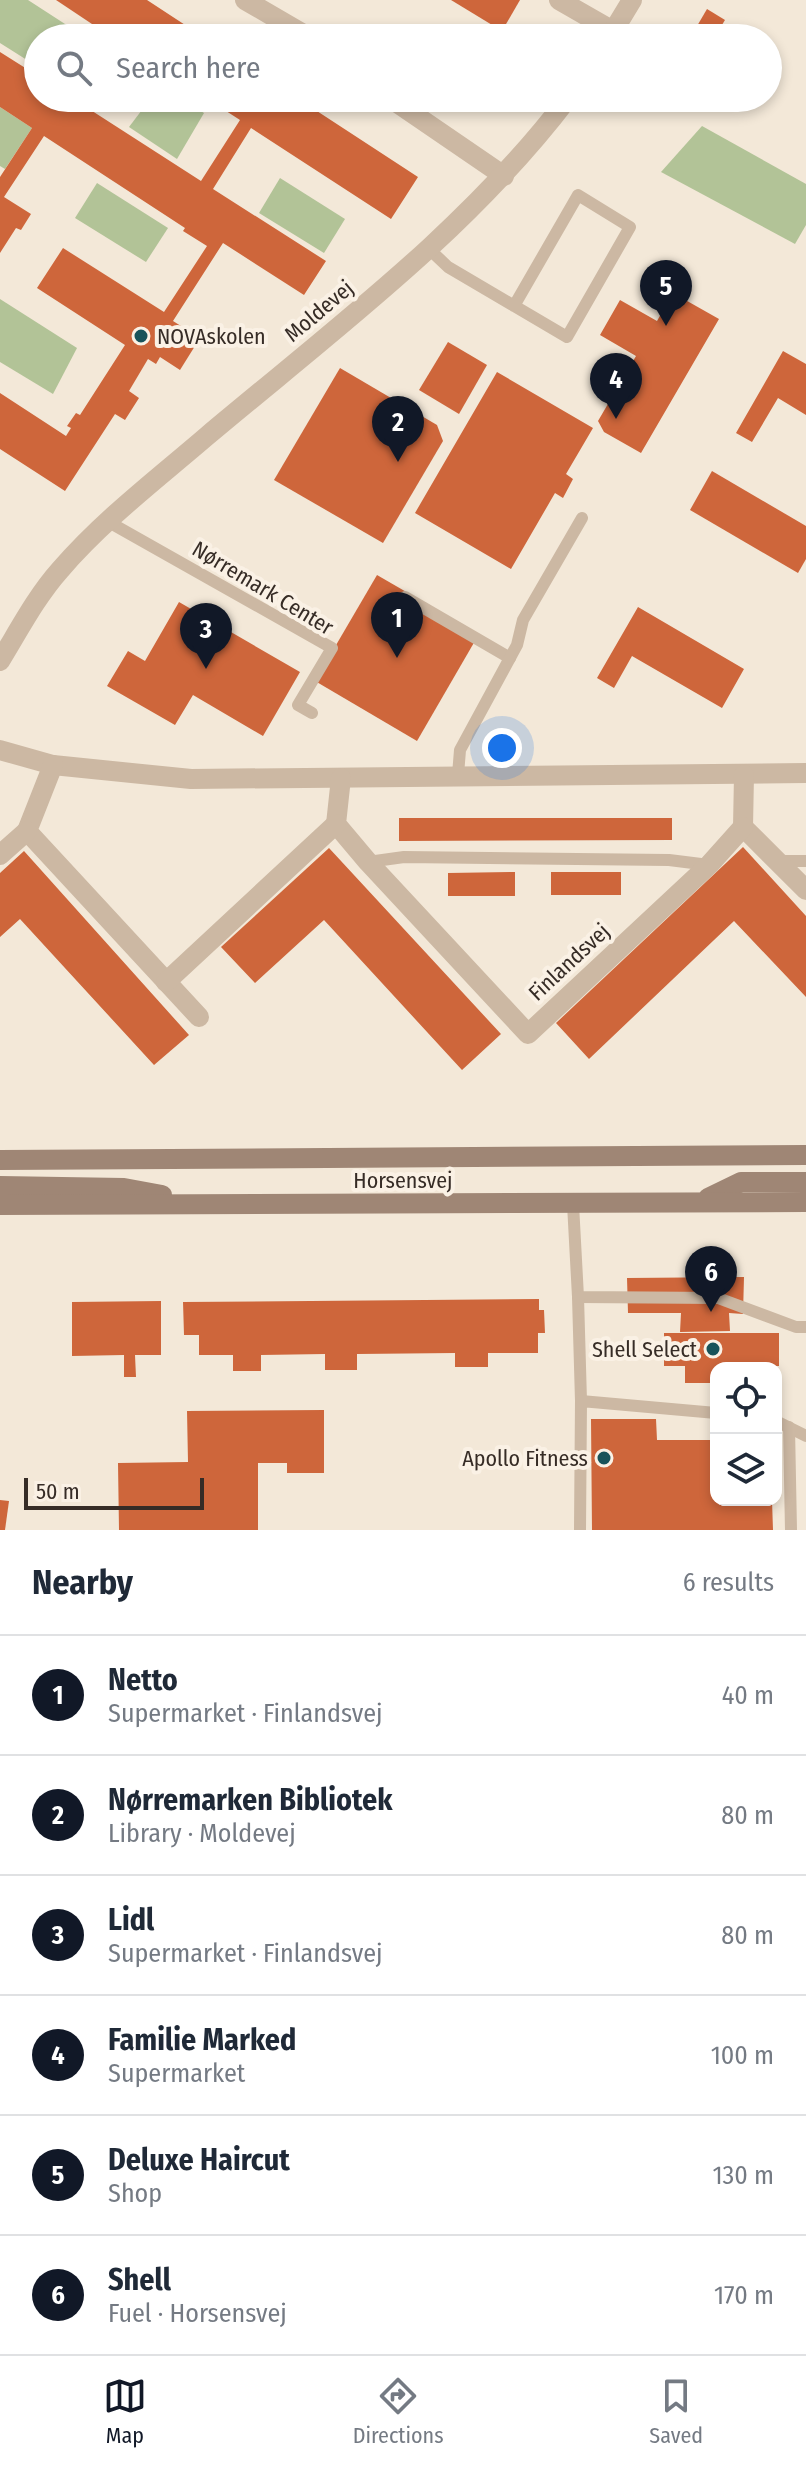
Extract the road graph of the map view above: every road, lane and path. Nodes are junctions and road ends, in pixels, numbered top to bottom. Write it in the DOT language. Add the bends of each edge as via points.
graph roads {
  1 [pos="245,0"];
  2 [pos="559,0"];
  3 [pos="632,0"];
  4 [pos="286,24"];
  5 [pos="595,24"];
  6 [pos="618,24"];
  7 [pos="410,112"];
  8 [pos="557,112"];
  9 [pos="504,176"];
  10 [pos="428,248"];
  11 [pos="514,306"];
  12 [pos="582,518"];
  13 [pos="107,521"];
  14 [pos="405,597"];
  15 [pos="510,658"];
  16 [pos="0,661"];
  17 [pos="312,713"];
  18 [pos="0,750"];
  19 [pos="53,765"];
  20 [pos="806,773"];
  21 [pos="458,775"];
  22 [pos="744,775"];
  23 [pos="341,778"];
  24 [pos="336,824"];
  25 [pos="743,827"];
  26 [pos="27,831"];
  27 [pos="0,855"];
  28 [pos="779,861"];
  29 [pos="806,861"];
  30 [pos="368,862"];
  31 [pos="709,865"];
  32 [pos="806,890"];
  33 [pos="166,982"];
  34 [pos="199,1017"];
  35 [pos="806,1155"];
  36 [pos="0,1160"];
  37 [pos="806,1182"];
  38 [pos="0,1186"];
  39 [pos="700,1201"];
  40 [pos="806,1202"];
  41 [pos="214,1204"];
  42 [pos="573,1204"];
  43 [pos="0,1205"];
  44 [pos="578,1297"];
  45 [pos="806,1327"];
  46 [pos="581,1401"];
  47 [pos="710,1412"];
  48 [pos="782,1424"];
  49 [pos="789,1427"];
  50 [pos="806,1436"];
  51 [pos="580,1530"];
  52 [pos="791,1530"];
  1 -- 4 [label="street"];
  2 -- 5 [label="street"];
  3 -- 6 [label="street"];
  7 -- 9 [label="street"];
  8 -- 9 [label="street, Moldevej"];
  9 -- 10 [label="street, Moldevej"];
  10 -- 11 [label="lane" via="448,267"];
  10 -- 13 [label="street, Moldevej"];
  11 -- 11 [label="lane" via="567,337 630,227 578,195"];
  12 -- 15 [label="lane" via="523,620"];
  13 -- 16 [label="street, Moldevej" via="46,586"];
  13 -- 17 [label="lane, Nørremark Center" via="332,648 298,705"];
  14 -- 15 [label="lane"];
  15 -- 21 [label="lane" via="460,750"];
  18 -- 19 [label="street"];
  19 -- 23 [label="street" via="191,779"];
  19 -- 26 [label="street"];
  20 -- 22 [label="street"];
  21 -- 22 [label="street"];
  21 -- 23 [label="street"];
  22 -- 25 [label="street"];
  23 -- 24 [label="street"];
  24 -- 30 [label="street, Finlandsvej"];
  24 -- 33 [label="street"];
  25 -- 28 [label="street"];
  25 -- 31 [label="street, Finlandsvej"];
  26 -- 27 [label="street"];
  26 -- 33 [label="street"];
  28 -- 29 [label="lane"];
  28 -- 32 [label="street"];
  30 -- 31 [label="lane" via="404,857"];
  30 -- 31 [label="street, Finlandsvej" via="528,1034"];
  33 -- 34 [label="street"];
  35 -- 36 [label="main road, Horsensvej"];
  37 -- 39 [label="main road" via="741,1182"];
  38 -- 41 [label="main road" via="124,1188"];
  39 -- 40 [label="main road, Horsensvej"];
  39 -- 42 [label="main road, Horsensvej"];
  41 -- 42 [label="main road, Horsensvej"];
  41 -- 43 [label="main road, Horsensvej"];
  42 -- 44 [label="lane"];
  44 -- 45 [label="lane" via="718,1298"];
  44 -- 46 [label="lane"];
  46 -- 47 [label="lane"];
  46 -- 51 [label="lane"];
  48 -- 49 [label="lane"];
  49 -- 50 [label="lane"];
  49 -- 52 [label="lane"];
}
